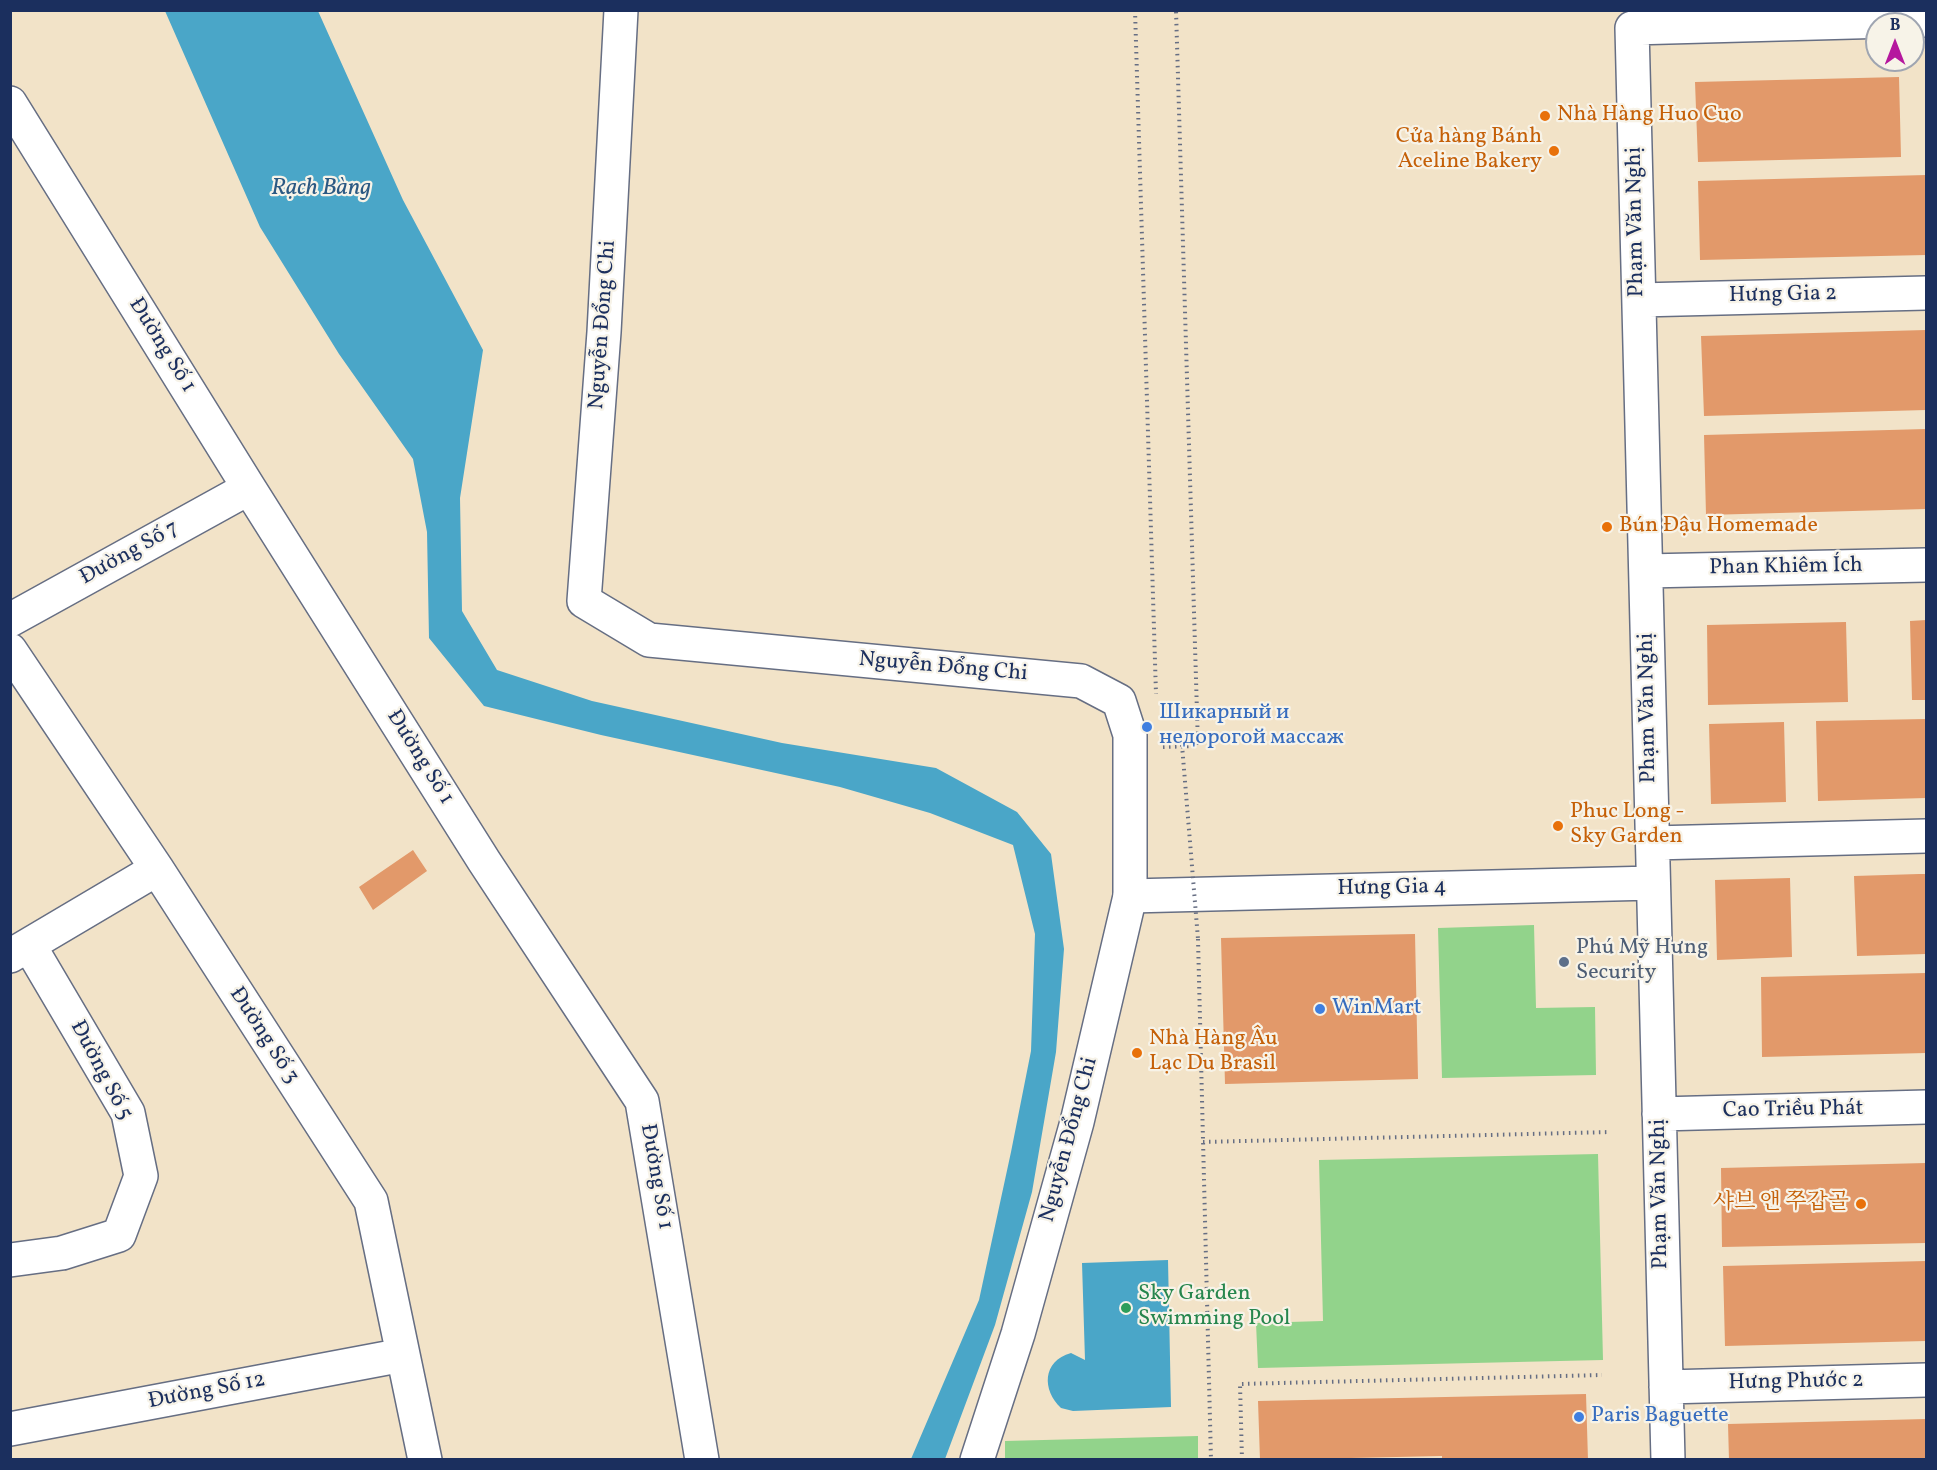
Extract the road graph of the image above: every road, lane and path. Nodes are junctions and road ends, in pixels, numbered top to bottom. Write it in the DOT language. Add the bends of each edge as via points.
graph roads {
  1 [pos="621,10"];
  2 [pos="1135,10"];
  3 [pos="1176,10"];
  4 [pos="1926,20"];
  5 [pos="10,103"];
  6 [pos="1926,293"];
  7 [pos="1639,300"];
  8 [pos="249,489"];
  9 [pos="1926,565"];
  10 [pos="1646,572"];
  11 [pos="10,620"];
  12 [pos="10,650"];
  13 [pos="1156,699"];
  14 [pos="1182,745"];
  15 [pos="1157,747"];
  16 [pos="1926,836"];
  17 [pos="1653,843"];
  18 [pos="157,869"];
  19 [pos="1653,883"];
  20 [pos="1130,896"];
  21 [pos="20,950"];
  22 [pos="1926,1107"];
  23 [pos="1659,1114"];
  24 [pos="1611,1132"];
  25 [pos="1203,1142"];
  26 [pos="10,1260"];
  27 [pos="403,1355"];
  28 [pos="1602,1375"];
  29 [pos="1926,1380"];
  30 [pos="1666,1387"];
  31 [pos="10,1429"];
  32 [pos="425,1460"];
  33 [pos="702,1460"];
  34 [pos="977,1460"];
  35 [pos="1211,1460"];
  36 [pos="1242,1460"];
  37 [pos="1668,1460"];
  1 -- 20 [label="street, Nguyễn Đổng Chi" via="604,332 584,601 649,640 1080,681 1110,696 1119,701 1130,735"];
  2 -- 13 [label="path"];
  3 -- 14 [label="path" via="1198,746"];
  4 -- 7 [label="street, Phạm Văn Nghị" via="1632,28"];
  5 -- 8 [label="street, Đường Số 1"];
  6 -- 7 [label="street, Hưng Gia 2"];
  7 -- 10 [label="street, Phạm Văn Nghị"];
  8 -- 11 [label="street, Đường Số 7"];
  8 -- 33 [label="street, Đường Số 1" via="484,861 642,1101"];
  9 -- 10 [label="street, Phan Khiêm Ích"];
  10 -- 17 [label="street, Phạm Văn Nghị"];
  12 -- 18 [label="street, Đường Số 3"];
  14 -- 15 [label="path"];
  14 -- 25 [label="path, bridge" via="1198,939"];
  16 -- 17 [label="street"];
  17 -- 19 [label="street, Phạm Văn Nghị"];
  18 -- 21 [label="street, Đường Số 5"];
  18 -- 27 [label="street, Đường Số 3" via="371,1201"];
  19 -- 20 [label="street, Hưng Gia 4"];
  19 -- 23 [label="street, Phạm Văn Nghị"];
  20 -- 34 [label="street, Nguyễn Đổng Chi" via="1077,1122 1018,1334"];
  21 -- 26 [label="street, Đường Số 5" via="128,1113 141,1176 119,1235 62,1253"];
  22 -- 23 [label="street, Cao Triều Phát"];
  23 -- 30 [label="street, Phạm Văn Nghị"];
  24 -- 25 [label="path"];
  25 -- 35 [label="path"];
  27 -- 31 [label="street, Đường Số 12"];
  27 -- 32 [label="street, Đường Số 3"];
  28 -- 36 [label="path" via="1240,1384"];
  29 -- 30 [label="street, Hưng Phước 2"];
  30 -- 37 [label="street, Phạm Văn Nghị"];
}
